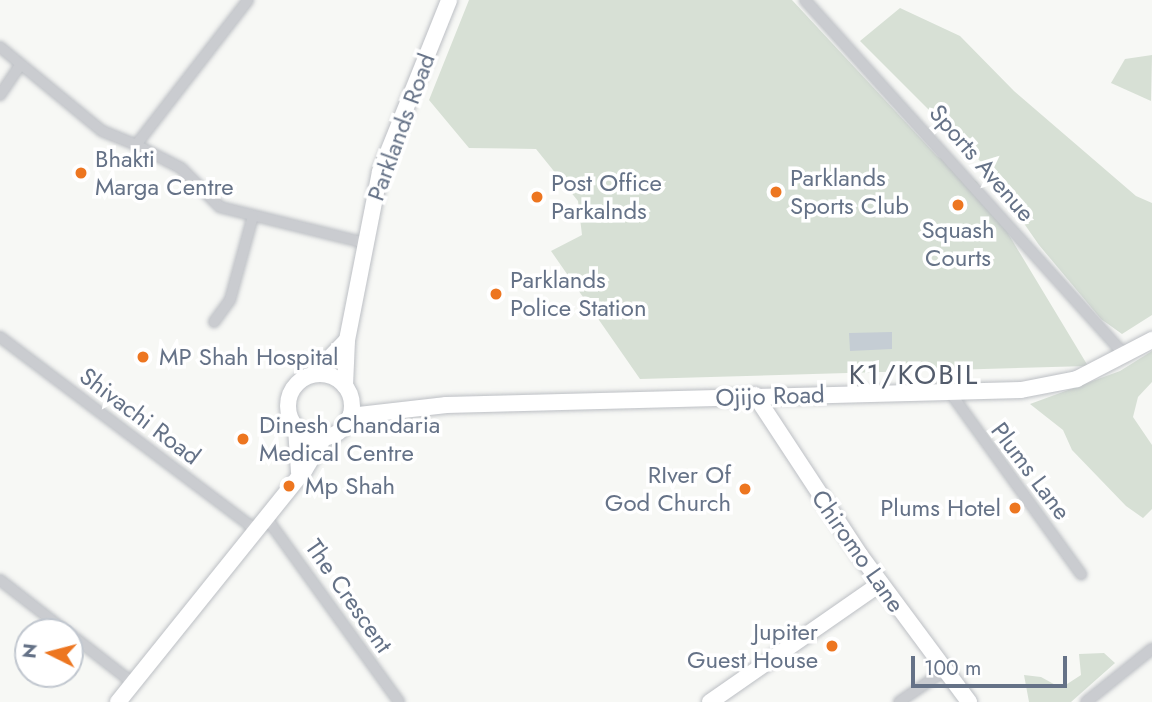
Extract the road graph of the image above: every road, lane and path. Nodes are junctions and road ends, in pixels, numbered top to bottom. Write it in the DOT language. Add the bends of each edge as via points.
graph roads {
  1 [pos="248,0"];
  2 [pos="449,0"];
  3 [pos="805,0"];
  4 [pos="0,47"];
  5 [pos="20,65"];
  6 [pos="0,95"];
  7 [pos="135,145"];
  8 [pos="253,216"];
  9 [pos="365,243"];
  10 [pos="214,322"];
  11 [pos="0,337"];
  12 [pos="347,340"];
  13 [pos="1152,340"];
  14 [pos="1125,355"];
  15 [pos="314,374"];
  16 [pos="348,390"];
  17 [pos="949,391"];
  18 [pos="755,395"];
  19 [pos="377,411"];
  20 [pos="350,416"];
  21 [pos="296,428"];
  22 [pos="324,438"];
  23 [pos="299,472"];
  24 [pos="265,516"];
  25 [pos="255,529"];
  26 [pos="1081,573"];
  27 [pos="0,580"];
  28 [pos="881,583"];
  29 [pos="49,618"];
  30 [pos="84,645"];
  31 [pos="1152,649"];
  32 [pos="944,671"];
  33 [pos="133,683"];
  34 [pos="118,702"];
  35 [pos="399,702"];
  36 [pos="710,702"];
  37 [pos="899,702"];
  38 [pos="969,702"];
  39 [pos="1086,702"];
  1 -- 7 [label="street"];
  2 -- 9 [label="main road, Parklands Road" via="380,173"];
  3 -- 14 [label="street, Sports Avenue"];
  4 -- 5 [label="street"];
  5 -- 6 [label="street"];
  5 -- 7 [label="street" via="102,131"];
  7 -- 8 [label="street" via="181,168 219,207"];
  8 -- 9 [label="street"];
  8 -- 10 [label="street" via="230,300"];
  9 -- 12 [label="main road, Parklands Road"];
  11 -- 25 [label="street, Shivachi Road"];
  12 -- 15 [label="main road"];
  12 -- 16 [label="main road, Parklands Road"];
  13 -- 14 [label="main road, Ojijo Road"];
  14 -- 17 [label="main road, Ojijo Road" via="1056,386"];
  15 -- 16 [label="main road" via="337,378"];
  15 -- 21 [label="main road" via="297,383 288,400"];
  16 -- 19 [label="main road"];
  16 -- 20 [label="main road"];
  17 -- 18 [label="main road, Ojijo Road"];
  17 -- 26 [label="street, Plums Lane"];
  18 -- 19 [label="main road, Ojijo Road"];
  18 -- 28 [label="main road, Chiromo Lane" via="774,430"];
  19 -- 20 [label="main road, Ojijo Road"];
  20 -- 22 [label="main road" via="335,434"];
  21 -- 22 [label="main road"];
  21 -- 23 [label="main road"];
  22 -- 23 [label="main road"];
  23 -- 24 [label="main road"];
  24 -- 25 [label="main road"];
  24 -- 35 [label="street, The Crescent"];
  25 -- 33 [label="main road"];
  27 -- 29 [label="street"];
  28 -- 32 [label="main road, Chiromo Lane"];
  28 -- 36 [label="main road"];
  30 -- 33 [label="street"];
  31 -- 39 [label="street"];
  32 -- 37 [label="street"];
  32 -- 38 [label="main road, Chiromo Lane"];
  33 -- 34 [label="main road"];
}
